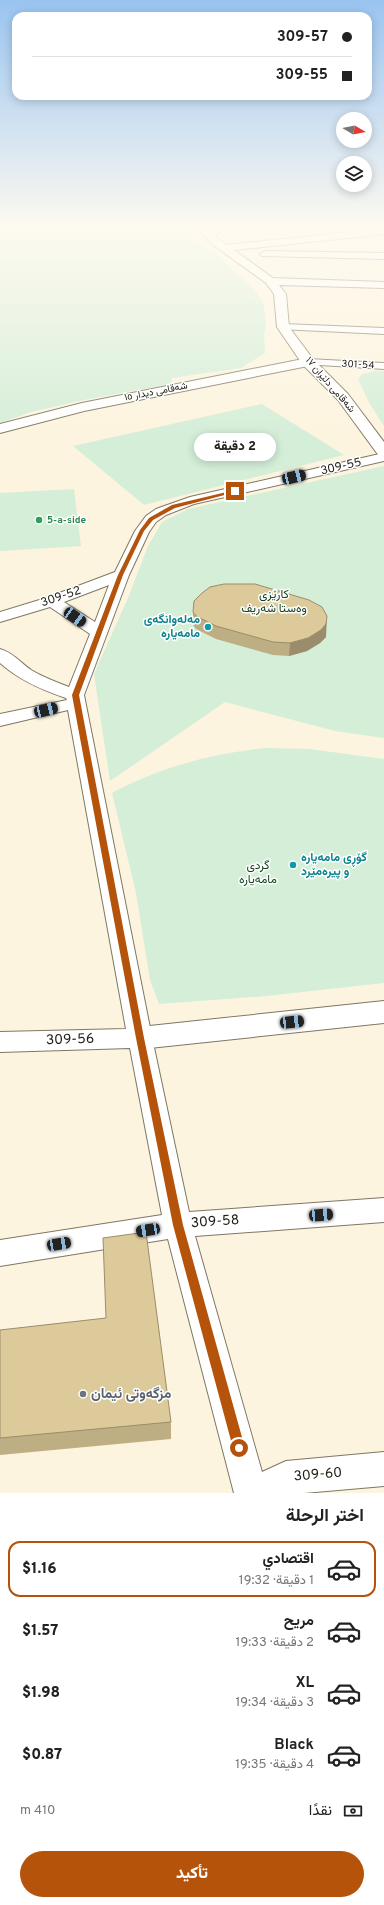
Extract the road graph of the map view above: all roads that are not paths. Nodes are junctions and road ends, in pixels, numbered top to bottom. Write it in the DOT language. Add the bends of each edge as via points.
graph roads {
  1 [pos="281,300"];
  2 [pos="283,327"];
  3 [pos="384,331"];
  4 [pos="308,362"];
  5 [pos="384,366"];
  6 [pos="2,429"];
  7 [pos="384,453"];
  8 [pos="384,457"];
  9 [pos="121,575"];
  10 [pos="52,600"];
  11 [pos="0,617"];
  12 [pos="99,633"];
  13 [pos="0,654"];
  14 [pos="76,699"];
  15 [pos="0,720"];
  16 [pos="384,1012"];
  17 [pos="140,1038"];
  18 [pos="0,1042"];
  19 [pos="384,1210"];
  20 [pos="178,1225"];
  21 [pos="0,1253"];
  22 [pos="384,1469"];
  23 [pos="251,1493"];
  24 [pos="255,1493"];
  1 -- 2 [label="main road"];
  2 -- 3 [label="street"];
  2 -- 4 [label="main road, شەقامی دلێران ١٧"];
  4 -- 5 [label="street, 301-54"];
  4 -- 6 [label="main road, شەقامی دیدار ١٥" via="82,407"];
  4 -- 7 [label="main road, شەقامی دلێران ١٧" via="343,397"];
  8 -- 9 [label="street, 309-55" via="174,506 151,519 142,531"];
  9 -- 10 [label="street, 309-52"];
  9 -- 12 [label="street, 309-55"];
  10 -- 11 [label="street, 309-52"];
  10 -- 12 [label="street"];
  12 -- 14 [label="street, 309-55"];
  13 -- 14 [label="street" via="16,668 44,685"];
  14 -- 15 [label="street"];
  14 -- 17 [label="street"];
  16 -- 17 [label="main road"];
  17 -- 18 [label="street, 309-56"];
  17 -- 20 [label="street"];
  19 -- 20 [label="street, 309-58"];
  20 -- 21 [label="street, 309-58"];
  20 -- 23 [label="street"];
  22 -- 24 [label="street, 309-60" via="286,1478"];
}
